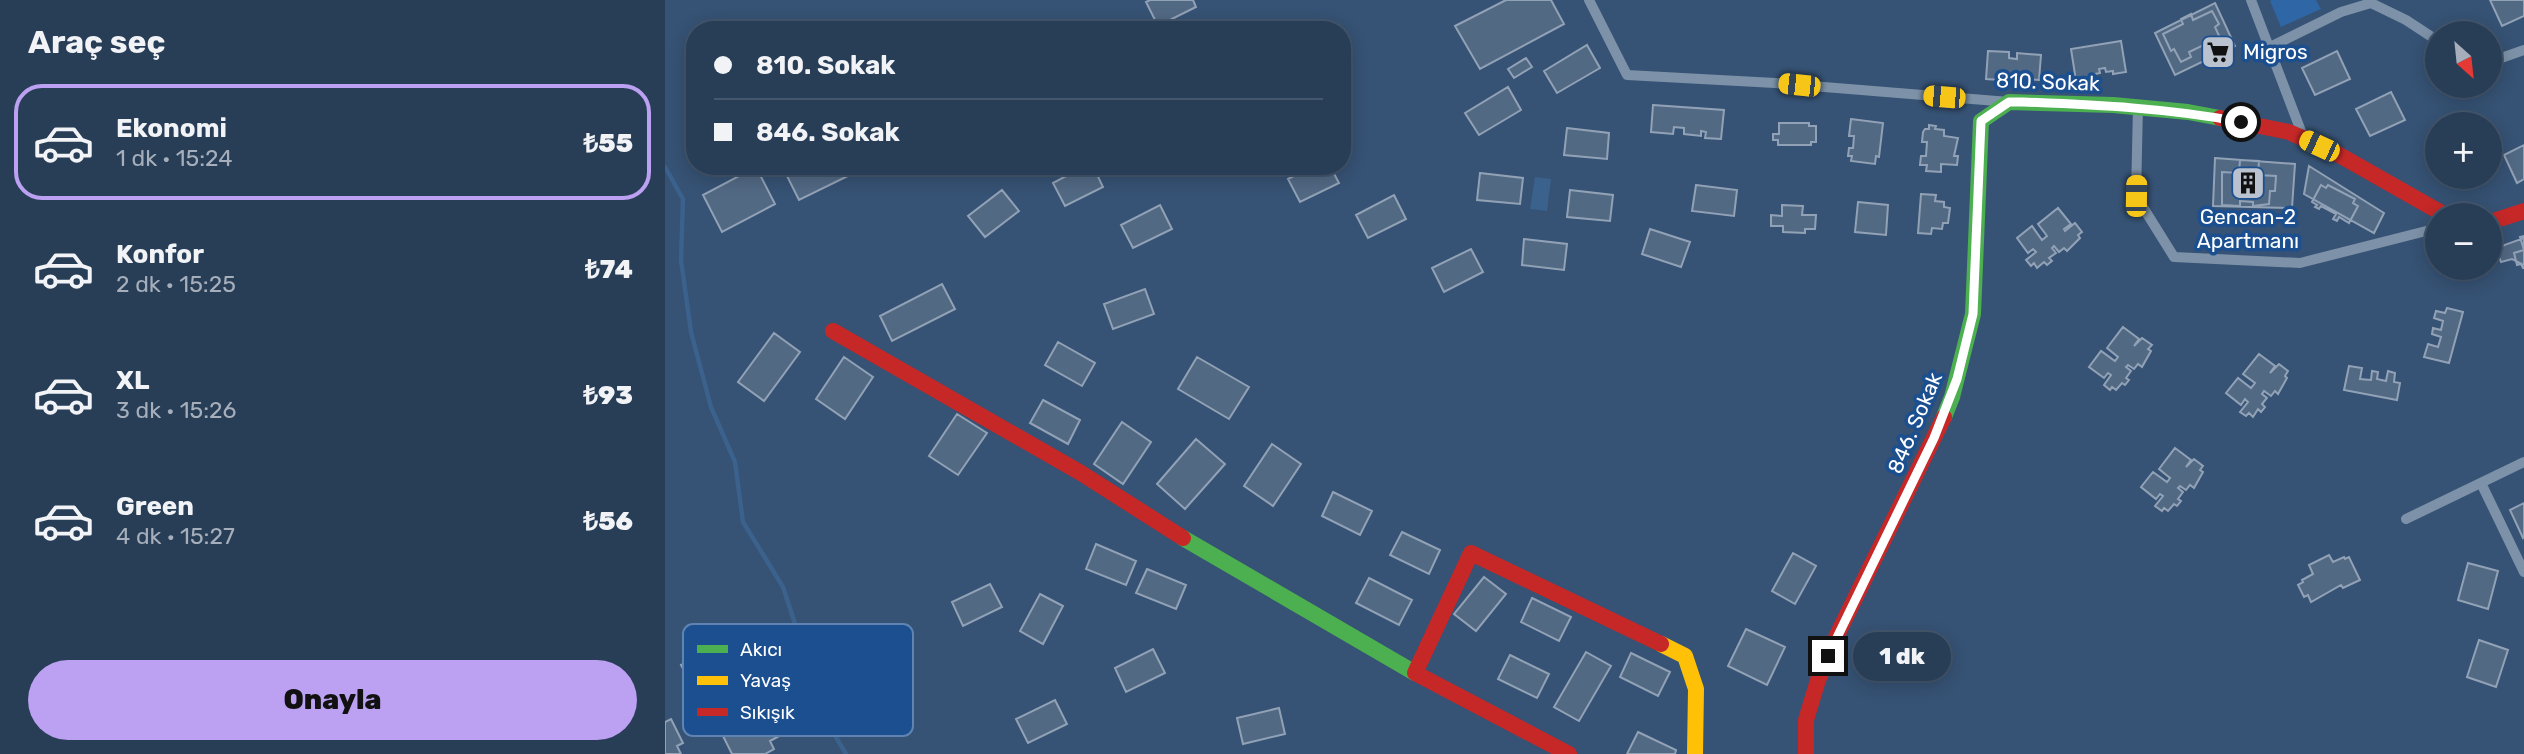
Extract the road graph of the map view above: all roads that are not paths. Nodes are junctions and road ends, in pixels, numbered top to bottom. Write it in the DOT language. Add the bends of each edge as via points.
graph roads {
  1 [pos="1589,0"];
  2 [pos="2251,0"];
  3 [pos="2425,32"];
  4 [pos="2270,47"];
  5 [pos="2524,50"];
  6 [pos="2503,57"];
  7 [pos="2009,102"];
  8 [pos="2138,106"];
  9 [pos="2304,139"];
  10 [pos="2425,204"];
  11 [pos="2524,211"];
  12 [pos="2502,218"];
  13 [pos="2425,231"];
  14 [pos="834,331"];
  15 [pos="2524,462"];
  16 [pos="2481,483"];
  17 [pos="2406,519"];
  18 [pos="2524,572"];
  19 [pos="1415,673"];
  20 [pos="1569,754"];
  21 [pos="1695,754"];
  22 [pos="1806,754"];
  1 -- 7 [label="street, 810. Sokak" via="1627,75"];
  2 -- 4 [label="street"];
  3 -- 4 [label="street" via="2371,3 2341,12"];
  4 -- 9 [label="street"];
  5 -- 6 [label="street"];
  7 -- 8 [label="street, 810. Sokak"];
  7 -- 22 [label="street, 846. Sokak" via="1981,121 1973,314 1952,397 1818,680 1806,720"];
  8 -- 9 [label="street, 810. Sokak" via="2214,117"];
  8 -- 13 [label="street" via="2136,196 2174,257 2300,263"];
  9 -- 10 [label="street, 810. Sokak"];
  11 -- 12 [label="street"];
  14 -- 19 [label="street"];
  15 -- 16 [label="street"];
  16 -- 17 [label="street"];
  16 -- 18 [label="street"];
  19 -- 20 [label="street"];
  19 -- 21 [label="street" via="1471,553 1685,656 1696,689"];
}
